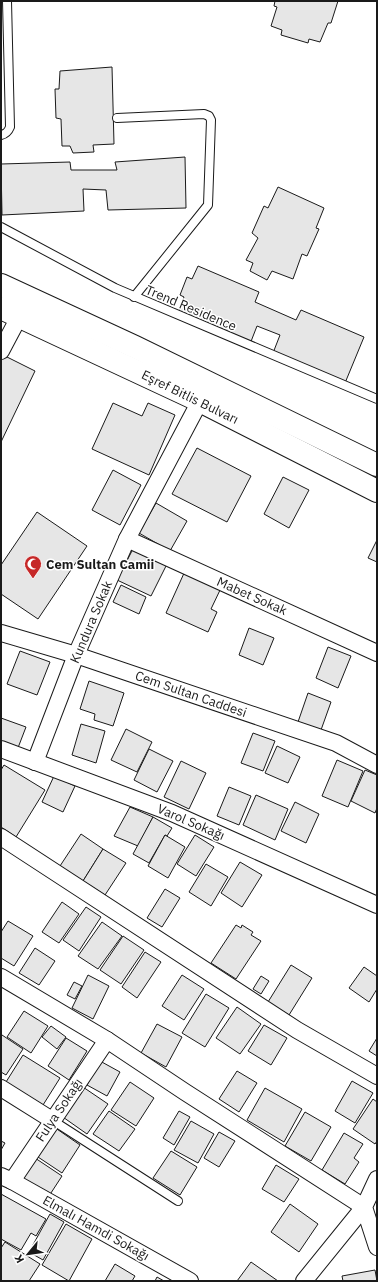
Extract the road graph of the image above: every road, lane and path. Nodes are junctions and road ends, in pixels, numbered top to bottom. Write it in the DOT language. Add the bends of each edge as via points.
graph roads {
  1 [pos="6,1"];
  2 [pos="117,118"];
  3 [pos="1,135"];
  4 [pos="1,227"];
  5 [pos="1,285"];
  6 [pos="134,297"];
  7 [pos="10,312"];
  8 [pos="1,351"];
  9 [pos="377,399"];
  10 [pos="200,401"];
  11 [pos="377,465"];
  12 [pos="377,491"];
  13 [pos="127,540"];
  14 [pos="1,633"];
  15 [pos="377,653"];
  16 [pos="76,655"];
  17 [pos="1,749"];
  18 [pos="35,762"];
  19 [pos="377,765"];
  20 [pos="1,837"];
  21 [pos="377,905"];
  22 [pos="1,977"];
  23 [pos="107,1040"];
  24 [pos="377,1076"];
  25 [pos="1,1088"];
  26 [pos="52,1120"];
  27 [pos="7,1179"];
  28 [pos="377,1179"];
  29 [pos="178,1201"];
  30 [pos="370,1207"];
  31 [pos="377,1247"];
  32 [pos="190,1281"];
  33 [pos="304,1281"];
  1 -- 3 [label="lane" via="10,127 8,132"];
  2 -- 6 [label="lane" via="204,114 211,120 208,205"];
  4 -- 6 [label="lane, Trend Residence"];
  5 -- 11 [label="main road, Eşref Bitlis Bulvarı"];
  6 -- 9 [label="lane, Trend Residence"];
  7 -- 8 [label="street"];
  7 -- 10 [label="main road, Eşref Bitlis Bulvarı"];
  10 -- 12 [label="main road, Eşref Bitlis Bulvarı"];
  10 -- 13 [label="street, Kundura Sokak"];
  13 -- 15 [label="street, Mabet Sokak"];
  13 -- 16 [label="street, Kundura Sokak"];
  14 -- 16 [label="street, Cem Sultan Caddesi"];
  16 -- 18 [label="street, Kundura Sokak"];
  16 -- 19 [label="street, Cem Sultan Caddesi" via="336,743"];
  17 -- 18 [label="street, Varol Sokağı"];
  18 -- 21 [label="street, Varol Sokağı" via="172,812"];
  20 -- 24 [label="street" via="297,1030"];
  22 -- 23 [label="street"];
  23 -- 26 [label="street, Fulya Sokağı"];
  23 -- 30 [label="street" via="191,1096"];
  25 -- 26 [label="street"];
  26 -- 27 [label="street, Fulya Sokağı"];
  26 -- 29 [label="lane"];
  27 -- 32 [label="street, Elmalı Hamdi Sokağı"];
  28 -- 30 [label="street"];
  30 -- 31 [label="street"];
  30 -- 33 [label="street"];
}
